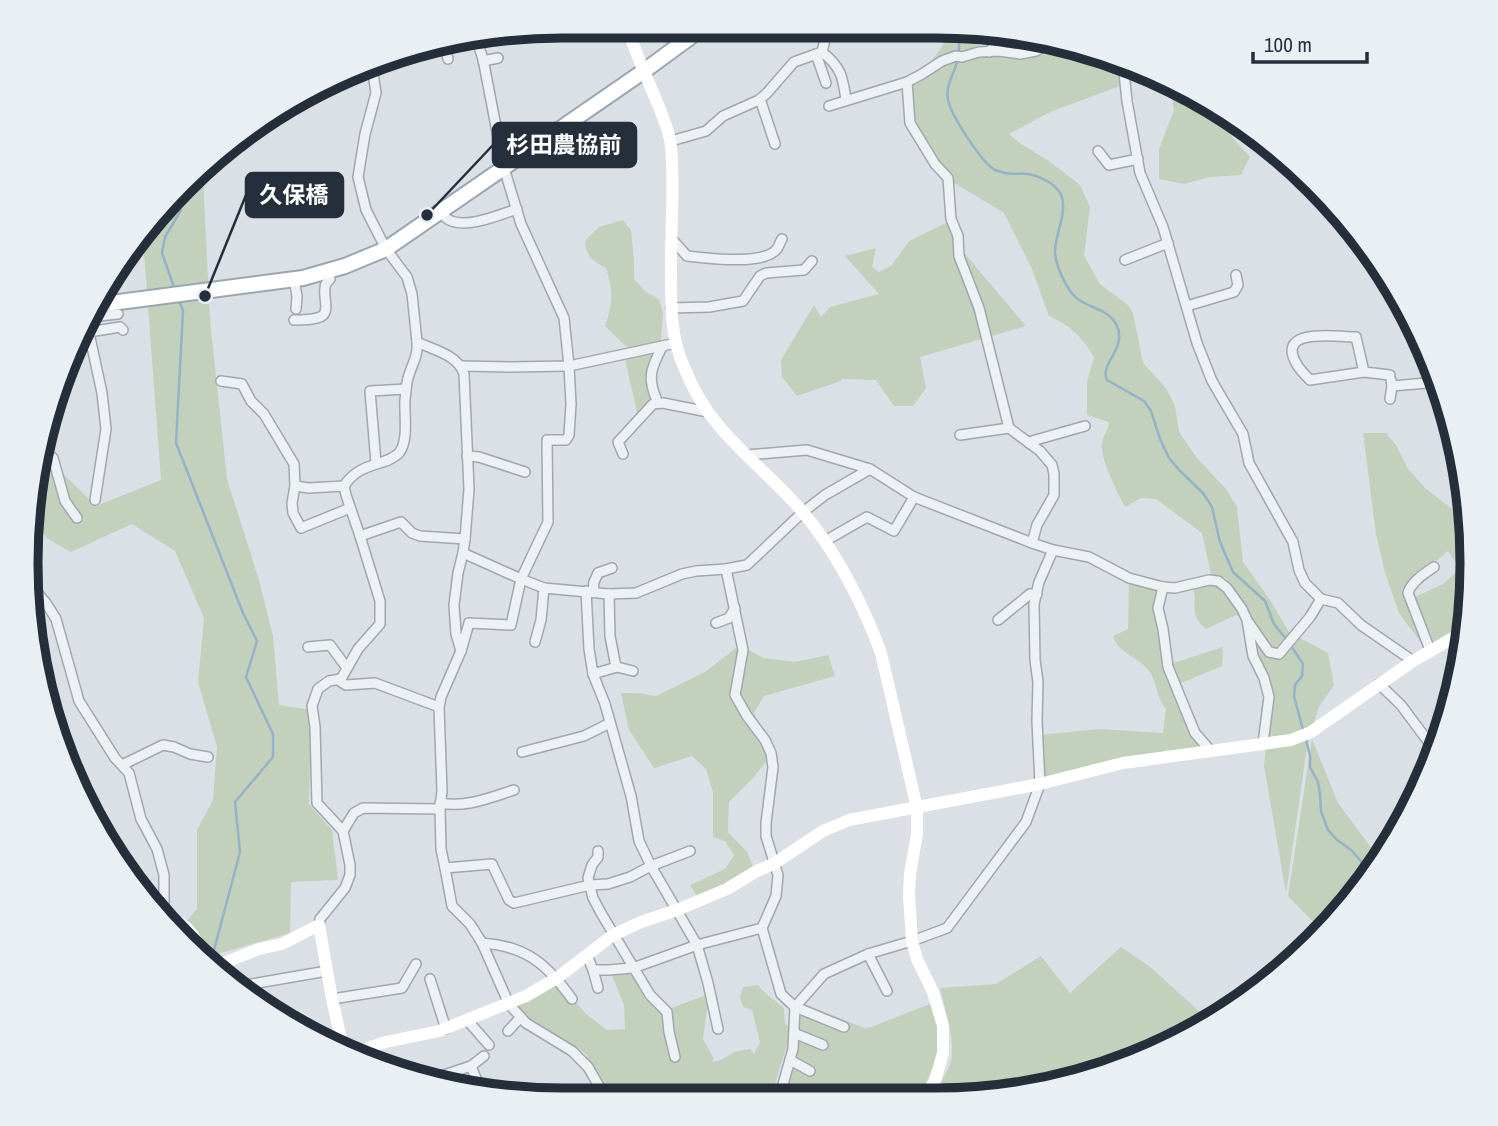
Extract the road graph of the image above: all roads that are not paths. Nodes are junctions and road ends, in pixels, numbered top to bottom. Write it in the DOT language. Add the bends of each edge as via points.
graph roads {
  1 [pos="632,38"];
  2 [pos="681,38"];
  3 [pos="824,38"];
  4 [pos="1000,43"];
  5 [pos="478,46"];
  6 [pos="1039,49"];
  7 [pos="446,52"];
  8 [pos="989,52"];
  9 [pos="819,53"];
  10 [pos="498,58"];
  11 [pos="448,59"];
  12 [pos="483,61"];
  13 [pos="644,71"];
  14 [pos="373,74"];
  15 [pos="1125,74"];
  16 [pos="906,82"];
  17 [pos="825,83"];
  18 [pos="502,92"];
  19 [pos="490,95"];
  20 [pos="760,99"];
  21 [pos="846,100"];
  22 [pos="829,106"];
  23 [pos="671,142"];
  24 [pos="775,144"];
  25 [pos="1098,151"];
  26 [pos="1138,159"];
  27 [pos="504,168"];
  28 [pos="517,209"];
  29 [pos="440,212"];
  30 [pos="670,237"];
  31 [pos="782,239"];
  32 [pos="1168,243"];
  33 [pos="386,249"];
  34 [pos="1125,260"];
  35 [pos="812,261"];
  36 [pos="329,271"];
  37 [pos="1236,275"];
  38 [pos="294,279"];
  39 [pos="108,304"];
  40 [pos="1187,306"];
  41 [pos="671,308"];
  42 [pos="296,309"];
  43 [pos="117,314"];
  44 [pos="101,316"];
  45 [pos="294,320"];
  46 [pos="123,330"];
  47 [pos="93,331"];
  48 [pos="90,337"];
  49 [pos="417,342"];
  50 [pos="676,343"];
  51 [pos="662,347"];
  52 [pos="461,366"];
  53 [pos="569,366"];
  54 [pos="1364,372"];
  55 [pos="1391,377"];
  56 [pos="221,381"];
  57 [pos="1427,381"];
  58 [pos="407,389"];
  59 [pos="1390,399"];
  60 [pos="658,403"];
  61 [pos="708,412"];
  62 [pos="1084,426"];
  63 [pos="1009,428"];
  64 [pos="960,435"];
  65 [pos="1029,443"];
  66 [pos="623,454"];
  67 [pos="747,455"];
  68 [pos="50,456"];
  69 [pos="467,456"];
  70 [pos="376,463"];
  71 [pos="870,469"];
  72 [pos="525,472"];
  73 [pos="295,486"];
  74 [pos="344,486"];
  75 [pos="914,497"];
  76 [pos="95,500"];
  77 [pos="350,508"];
  78 [pos="803,512"];
  79 [pos="76,517"];
  80 [pos="360,536"];
  81 [pos="465,539"];
  82 [pos="825,541"];
  83 [pos="1032,543"];
  84 [pos="1054,550"];
  85 [pos="463,553"];
  86 [pos="1434,567"];
  87 [pos="612,568"];
  88 [pos="726,569"];
  89 [pos="521,579"];
  90 [pos="1163,587"];
  91 [pos="544,588"];
  92 [pos="590,592"];
  93 [pos="609,594"];
  94 [pos="1037,594"];
  95 [pos="40,595"];
  96 [pos="1321,599"];
  97 [pos="735,608"];
  98 [pos="998,620"];
  99 [pos="1247,620"];
  100 [pos="716,624"];
  101 [pos="1454,637"];
  102 [pos="535,642"];
  103 [pos="308,647"];
  104 [pos="1430,650"];
  105 [pos="461,651"];
  106 [pos="1413,661"];
  107 [pos="616,667"];
  108 [pos="347,668"];
  109 [pos="633,671"];
  110 [pos="593,674"];
  111 [pos="341,679"];
  112 [pos="1379,684"];
  113 [pos="439,707"];
  114 [pos="610,723"];
  115 [pos="1428,742"];
  116 [pos="1263,743"];
  117 [pos="1210,750"];
  118 [pos="522,752"];
  119 [pos="208,757"];
  120 [pos="122,765"];
  121 [pos="1040,783"];
  122 [pos="514,790"];
  123 [pos="440,806"];
  124 [pos="917,808"];
  125 [pos="343,831"];
  126 [pos="598,851"];
  127 [pos="690,851"];
  128 [pos="775,863"];
  129 [pos="650,866"];
  130 [pos="445,868"];
  131 [pos="590,886"];
  132 [pos="164,903"];
  133 [pos="677,910"];
  134 [pos="320,925"];
  135 [pos="762,928"];
  136 [pos="613,935"];
  137 [pos="912,941"];
  138 [pos="482,943"];
  139 [pos="697,945"];
  140 [pos="868,954"];
  141 [pos="587,955"];
  142 [pos="222,961"];
  143 [pos="416,964"];
  144 [pos="633,968"];
  145 [pos="593,970"];
  146 [pos="327,971"];
  147 [pos="557,978"];
  148 [pos="430,979"];
  149 [pos="251,984"];
  150 [pos="598,988"];
  151 [pos="887,991"];
  152 [pos="332,999"];
  153 [pos="572,999"];
  154 [pos="509,1003"];
  155 [pos="795,1007"];
  156 [pos="521,1017"];
  157 [pos="467,1020"];
  158 [pos="844,1027"];
  159 [pos="446,1029"];
  160 [pos="719,1029"];
  161 [pos="508,1031"];
  162 [pos="794,1032"];
  163 [pos="340,1037"];
  164 [pos="489,1045"];
  165 [pos="823,1045"];
  166 [pos="363,1049"];
  167 [pos="484,1056"];
  168 [pos="675,1057"];
  169 [pos="790,1060"];
  170 [pos="471,1066"];
  171 [pos="810,1071"];
  172 [pos="447,1074"];
  173 [pos="477,1080"];
  174 [pos="600,1088"];
  175 [pos="782,1088"];
  176 [pos="931,1088"];
  1 -- 13 [label="street"];
  2 -- 13 [label="main road"];
  3 -- 9 [label="street"];
  4 -- 8 [label="street"];
  5 -- 12 [label="street"];
  6 -- 8 [label="street" via="1020,54"];
  7 -- 11 [label="street"];
  8 -- 16 [label="street" via="942,61"];
  9 -- 17 [label="street"];
  9 -- 20 [label="street" via="793,62"];
  9 -- 21 [label="street" via="831,59 843,77"];
  10 -- 12 [label="street"];
  12 -- 19 [label="street"];
  13 -- 23 [label="street"];
  13 -- 27 [label="main road"];
  14 -- 33 [label="street" via="376,93 358,177 366,210"];
  15 -- 26 [label="street"];
  16 -- 21 [label="street"];
  16 -- 63 [label="street" via="909,123 948,178 959,256 979,308"];
  18 -- 19 [label="street"];
  19 -- 27 [label="street"];
  20 -- 23 [label="street" via="723,116 706,131"];
  20 -- 24 [label="street"];
  21 -- 22 [label="street"];
  23 -- 30 [label="street"];
  25 -- 26 [label="street" via="1109,166"];
  26 -- 32 [label="street"];
  27 -- 28 [label="street"];
  27 -- 29 [label="main road"];
  28 -- 29 [label="street" via="474,222 448,219"];
  28 -- 53 [label="street" via="564,318"];
  29 -- 33 [label="main road"];
  30 -- 31 [label="street" via="687,256 723,259 768,256"];
  30 -- 41 [label="street"];
  32 -- 34 [label="street"];
  32 -- 40 [label="street"];
  33 -- 36 [label="main road"];
  33 -- 49 [label="street" via="407,277"];
  35 -- 41 [label="street" via="804,270 760,276 743,301"];
  36 -- 38 [label="main road"];
  36 -- 45 [label="street" via="325,312 319,318"];
  37 -- 40 [label="street" via="1234,292"];
  38 -- 39 [label="main road"];
  38 -- 42 [label="street"];
  40 -- 96 [label="street" via="1212,381 1243,433 1249,463 1293,542 1305,583"];
  41 -- 50 [label="street"];
  43 -- 44 [label="street"];
  46 -- 47 [label="street"];
  48 -- 76 [label="street" via="106,429"];
  49 -- 52 [label="street"];
  49 -- 58 [label="street"];
  50 -- 51 [label="street"];
  50 -- 61 [label="street"];
  51 -- 53 [label="street"];
  51 -- 60 [label="street" via="650,380"];
  52 -- 53 [label="street"];
  52 -- 69 [label="street"];
  53 -- 89 [label="street" via="569,435 566,440 548,440 548,523"];
  54 -- 54 [label="street" via="1310,380 1295,361 1292,348 1303,337 1356,337"];
  54 -- 55 [label="street"];
  55 -- 57 [label="street"];
  55 -- 59 [label="street"];
  56 -- 73 [label="street" via="242,384 264,414 294,464"];
  58 -- 70 [label="street" via="402,447 397,455"];
  58 -- 70 [label="street" via="370,391"];
  60 -- 61 [label="street"];
  60 -- 66 [label="street" via="618,442"];
  61 -- 67 [label="street"];
  62 -- 65 [label="street"];
  63 -- 64 [label="street"];
  63 -- 65 [label="street"];
  65 -- 83 [label="street" via="1052,465 1054,474 1054,495"];
  67 -- 71 [label="street" via="807,450"];
  67 -- 78 [label="street"];
  68 -- 79 [label="street" via="65,501"];
  69 -- 72 [label="street"];
  69 -- 81 [label="street"];
  70 -- 74 [label="street"];
  71 -- 75 [label="street"];
  71 -- 78 [label="street"];
  73 -- 74 [label="street"];
  73 -- 77 [label="street" via="293,513 301,528"];
  74 -- 77 [label="street"];
  75 -- 82 [label="street" via="894,531 867,517"];
  75 -- 83 [label="street"];
  77 -- 80 [label="street"];
  78 -- 82 [label="street"];
  78 -- 88 [label="street" via="747,565"];
  80 -- 81 [label="street" via="401,522 420,536"];
  80 -- 108 [label="street" via="380,601 380,624"];
  81 -- 85 [label="street"];
  82 -- 124 [label="street" via="881,653"];
  83 -- 84 [label="street"];
  84 -- 90 [label="street" via="1089,557 1129,578"];
  84 -- 94 [label="street"];
  85 -- 89 [label="street"];
  85 -- 105 [label="street" via="454,604"];
  86 -- 104 [label="street" via="1408,589"];
  87 -- 92 [label="street" via="598,573"];
  88 -- 93 [label="street" via="682,574 636,593"];
  88 -- 97 [label="street"];
  89 -- 91 [label="street"];
  89 -- 105 [label="street" via="511,625 469,623"];
  90 -- 99 [label="street" via="1218,582 1238,601"];
  90 -- 117 [label="street" via="1158,608 1168,667 1195,733"];
  91 -- 92 [label="street"];
  91 -- 102 [label="street"];
  92 -- 93 [label="street"];
  92 -- 110 [label="street"];
  93 -- 107 [label="street"];
  94 -- 98 [label="street" via="1030,594"];
  94 -- 121 [label="street" via="1034,627"];
  95 -- 120 [label="street" via="56,619 79,701"];
  96 -- 99 [label="street" via="1279,654 1269,652"];
  96 -- 106 [label="street" via="1338,603"];
  97 -- 100 [label="street" via="729,618"];
  97 -- 128 [label="street" via="743,650 735,695 771,753 766,836"];
  99 -- 116 [label="street" via="1253,656 1269,697"];
  101 -- 104 [label="street"];
  103 -- 108 [label="street" via="330,645"];
  104 -- 106 [label="street"];
  105 -- 113 [label="street"];
  106 -- 112 [label="street"];
  107 -- 109 [label="street"];
  107 -- 110 [label="street"];
  108 -- 111 [label="street"];
  110 -- 114 [label="street"];
  111 -- 113 [label="street" via="345,685 375,683"];
  111 -- 125 [label="street" via="318,689 312,706 317,803"];
  112 -- 115 [label="street"];
  112 -- 116 [label="street" via="1311,732"];
  113 -- 123 [label="street"];
  114 -- 118 [label="street" via="584,736"];
  114 -- 129 [label="street" via="639,841"];
  116 -- 117 [label="street"];
  117 -- 121 [label="street" via="1123,763"];
  119 -- 120 [label="street" via="163,746"];
  120 -- 132 [label="street" via="129,773 141,819 161,862"];
  121 -- 124 [label="street"];
  121 -- 137 [label="street" via="1026,822 947,928"];
  122 -- 123 [label="street" via="472,804"];
  123 -- 125 [label="street" via="363,808 354,813"];
  123 -- 130 [label="street"];
  124 -- 128 [label="street" via="836,825"];
  124 -- 137 [label="street" via="909,896"];
  125 -- 134 [label="street" via="350,875"];
  126 -- 131 [label="street" via="588,878"];
  127 -- 129 [label="street"];
  128 -- 133 [label="street"];
  128 -- 135 [label="street" via="776,896"];
  129 -- 131 [label="street" via="630,877"];
  129 -- 133 [label="street"];
  130 -- 131 [label="street" via="492,864 514,903"];
  130 -- 138 [label="street" via="452,906"];
  131 -- 136 [label="street"];
  133 -- 136 [label="street"];
  133 -- 139 [label="street"];
  134 -- 142 [label="street" via="282,944"];
  134 -- 146 [label="street"];
  135 -- 139 [label="street"];
  135 -- 155 [label="street" via="781,994"];
  136 -- 141 [label="street"];
  136 -- 144 [label="street"];
  137 -- 140 [label="street"];
  137 -- 176 [label="street" via="943,1027 943,1053"];
  138 -- 147 [label="street" via="519,950"];
  138 -- 154 [label="street"];
  139 -- 144 [label="street"];
  139 -- 160 [label="street"];
  140 -- 151 [label="street"];
  140 -- 155 [label="street" via="824,974"];
  141 -- 145 [label="street"];
  141 -- 147 [label="street"];
  143 -- 152 [label="street" via="402,988"];
  144 -- 145 [label="street"];
  144 -- 168 [label="street" via="667,1012"];
  145 -- 150 [label="street"];
  146 -- 149 [label="street"];
  146 -- 152 [label="street"];
  147 -- 153 [label="street"];
  147 -- 154 [label="street"];
  148 -- 159 [label="street"];
  152 -- 163 [label="street"];
  154 -- 156 [label="street"];
  154 -- 157 [label="street"];
  155 -- 158 [label="street"];
  155 -- 162 [label="street"];
  156 -- 161 [label="street"];
  156 -- 174 [label="street" via="572,1051"];
  157 -- 159 [label="street"];
  157 -- 164 [label="street"];
  159 -- 166 [label="street"];
  162 -- 165 [label="street"];
  162 -- 169 [label="street"];
  167 -- 170 [label="street"];
  169 -- 171 [label="street"];
  169 -- 175 [label="street"];
  170 -- 172 [label="street"];
  170 -- 173 [label="street"];
}
